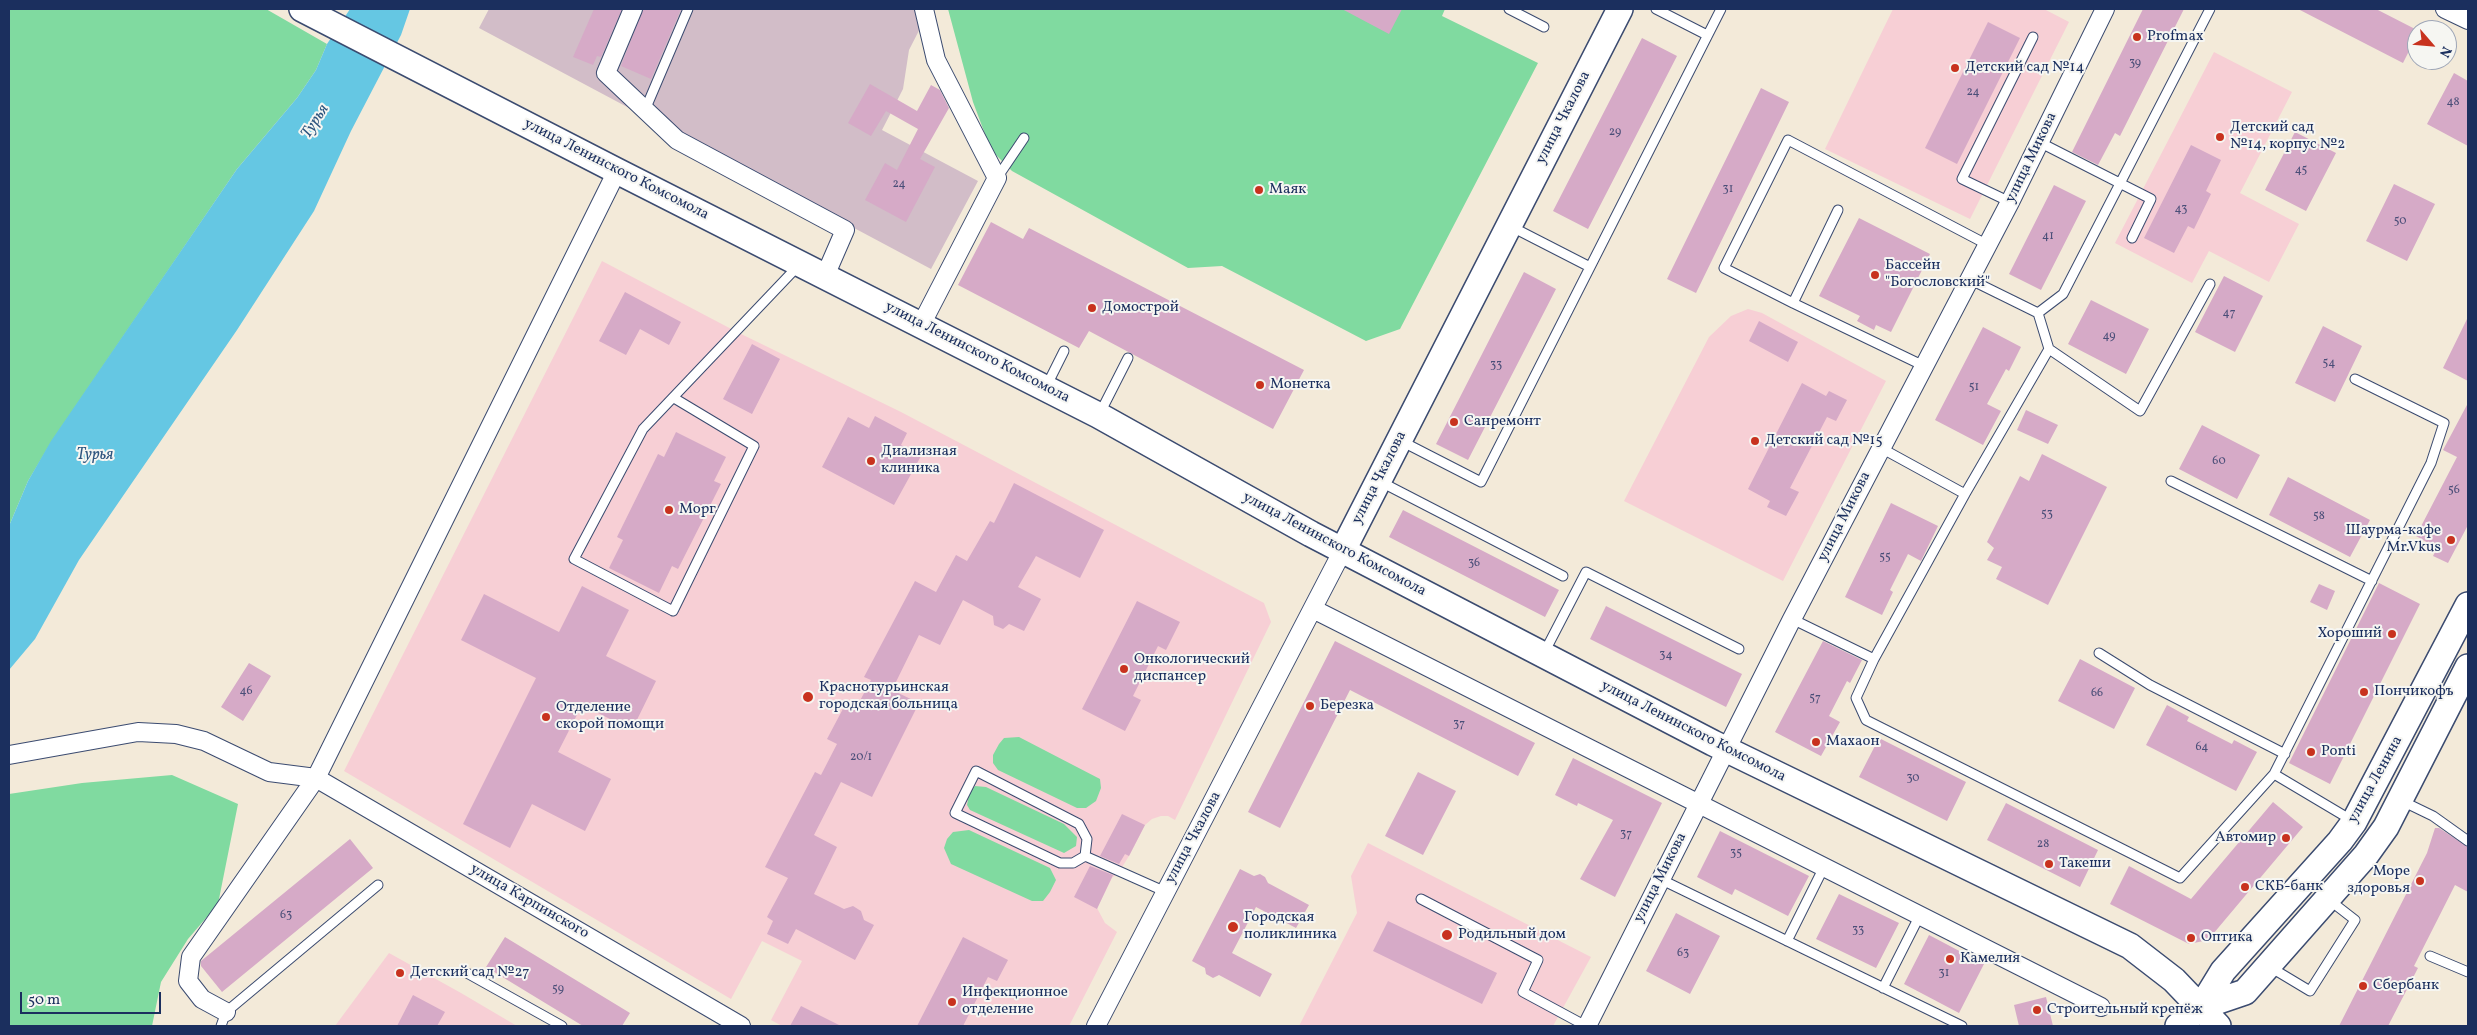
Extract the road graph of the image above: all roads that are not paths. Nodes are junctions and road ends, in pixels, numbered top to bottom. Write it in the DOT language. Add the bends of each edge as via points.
graph roads {
  1 [pos="633,9"];
  2 [pos="688,9"];
  3 [pos="924,9"];
  4 [pos="1509,9"];
  5 [pos="1620,9"];
  6 [pos="1656,9"];
  7 [pos="1721,9"];
  8 [pos="2105,9"];
  9 [pos="2210,9"];
  10 [pos="2445,9"];
  11 [pos="310,13"];
  12 [pos="2468,20"];
  13 [pos="1544,27"];
  14 [pos="1707,35"];
  15 [pos="2032,37"];
  16 [pos="645,110"];
  17 [pos="1024,138"];
  18 [pos="2040,142"];
  19 [pos="617,171"];
  20 [pos="996,178"];
  21 [pos="2119,184"];
  22 [pos="2010,202"];
  23 [pos="1838,210"];
  24 [pos="1509,226"];
  25 [pos="2132,238"];
  26 [pos="1988,245"];
  27 [pos="800,263"];
  28 [pos="1590,267"];
  29 [pos="825,276"];
  30 [pos="1971,280"];
  31 [pos="2210,284"];
  32 [pos="1793,303"];
  33 [pos="2038,313"];
  34 [pos="920,325"];
  35 [pos="2049,349"];
  36 [pos="1064,351"];
  37 [pos="1128,358"];
  38 [pos="1924,366"];
  39 [pos="2355,380"];
  40 [pos="1046,388"];
  41 [pos="674,398"];
  42 [pos="1098,415"];
  43 [pos="1400,440"];
  44 [pos="1881,448"];
  45 [pos="1379,481"];
  46 [pos="2171,481"];
  47 [pos="1965,494"];
  48 [pos="1343,550"];
  49 [pos="1563,576"];
  50 [pos="2372,581"];
  51 [pos="2468,605"];
  52 [pos="1313,609"];
  53 [pos="1792,619"];
  54 [pos="1740,649"];
  55 [pos="2099,654"];
  56 [pos="1542,655"];
  57 [pos="1874,659"];
  58 [pos="2468,667"];
  59 [pos="1726,749"];
  60 [pos="2285,754"];
  61 [pos="9,756"];
  62 [pos="2274,774"];
  63 [pos="316,778"];
  64 [pos="2400,800"];
  65 [pos="1698,803"];
  66 [pos="2354,822"];
  67 [pos="2468,841"];
  68 [pos="1085,856"];
  69 [pos="1824,867"];
  70 [pos="1660,879"];
  71 [pos="378,885"];
  72 [pos="1166,892"];
  73 [pos="1421,899"];
  74 [pos="2328,899"];
  75 [pos="1920,915"];
  76 [pos="1787,941"];
  77 [pos="2430,956"];
  78 [pos="2268,965"];
  79 [pos="2468,972"];
  80 [pos="468,974"];
  81 [pos="1884,988"];
  82 [pos="2102,1007"];
  83 [pos="2201,1007"];
  84 [pos="224,1019"];
  85 [pos="562,1026"];
  86 [pos="741,1026"];
  87 [pos="1096,1026"];
  88 [pos="1586,1026"];
  89 [pos="1962,1026"];
  90 [pos="2178,1026"];
  91 [pos="2218,1026"];
  1 -- 16 [label="street" via="606,73"];
  2 -- 16 [label="lane"];
  3 -- 20 [label="street" via="936,60"];
  4 -- 13 [label="lane"];
  5 -- 24 [label="main road, улица Чкалова"];
  6 -- 14 [label="lane"];
  7 -- 14 [label="lane"];
  8 -- 18 [label="street, улица Микова"];
  9 -- 21 [label="lane"];
  10 -- 12 [label="street"];
  11 -- 19 [label="main road, улица Ленинского Комсомола"];
  14 -- 28 [label="lane"];
  15 -- 22 [label="lane" via="1962,179"];
  16 -- 29 [label="street" via="677,140 846,230"];
  17 -- 20 [label="lane"];
  18 -- 21 [label="lane"];
  18 -- 22 [label="street, улица Микова"];
  19 -- 27 [label="main road, улица Ленинского Комсомола"];
  19 -- 63 [label="street"];
  20 -- 34 [label="street"];
  21 -- 25 [label="lane" via="2151,199"];
  21 -- 33 [label="lane" via="2063,294"];
  22 -- 26 [label="street, улица Микова"];
  23 -- 32 [label="lane"];
  24 -- 28 [label="lane"];
  24 -- 43 [label="main road, улица Чкалова"];
  26 -- 30 [label="street, улица Микова"];
  26 -- 32 [label="lane" via="1788,140 1724,268"];
  27 -- 29 [label="main road, улица Ленинского Комсомола"];
  27 -- 41 [label="lane"];
  28 -- 43 [label="lane" via="1481,482"];
  29 -- 34 [label="main road, улица Ленинского Комсомола"];
  30 -- 33 [label="lane"];
  30 -- 38 [label="street, улица Микова"];
  31 -- 35 [label="lane" via="2140,411"];
  32 -- 38 [label="lane"];
  33 -- 35 [label="lane"];
  34 -- 40 [label="main road, улица Ленинского Комсомола"];
  35 -- 47 [label="lane"];
  36 -- 40 [label="lane"];
  37 -- 42 [label="lane"];
  38 -- 44 [label="street, улица Микова"];
  39 -- 50 [label="lane" via="2444,423 2432,463"];
  40 -- 42 [label="main road, улица Ленинского Комсомола"];
  41 -- 41 [label="lane" via="642,429 574,559 673,611 754,446"];
  42 -- 48 [label="main road, улица Ленинского Комсомола"];
  43 -- 45 [label="main road, улица Чкалова"];
  44 -- 47 [label="lane"];
  44 -- 53 [label="street, улица Микова"];
  45 -- 48 [label="main road, улица Чкалова"];
  45 -- 49 [label="lane"];
  46 -- 50 [label="lane"];
  47 -- 57 [label="lane"];
  48 -- 52 [label="street, улица Чкалова"];
  48 -- 56 [label="main road, улица Ленинского Комсомола"];
  50 -- 60 [label="lane"];
  51 -- 66 [label="main road, улица Ленина"];
  52 -- 65 [label="street"];
  52 -- 72 [label="street, улица Чкалова"];
  53 -- 57 [label="lane"];
  53 -- 59 [label="street, улица Микова"];
  54 -- 56 [label="lane" via="1586,572"];
  55 -- 60 [label="lane" via="2150,685"];
  56 -- 59 [label="main road, улица Ленинского Комсомола"];
  57 -- 62 [label="lane" via="1856,698 1866,720 2180,878"];
  58 -- 64 [label="main road, улица Ленина"];
  59 -- 65 [label="street, улица Микова"];
  59 -- 83 [label="main road, улица Ленинского Комсомола" via="2130,946 2174,980"];
  60 -- 62 [label="lane"];
  61 -- 63 [label="street" via="138,732 176,734 204,742 269,772"];
  62 -- 66 [label="lane"];
  63 -- 84 [label="street" via="191,957 188,981"];
  63 -- 86 [label="street, улица Карпинского"];
  64 -- 67 [label="lane" via="2433,816"];
  64 -- 74 [label="main road, улица Ленина" via="2366,855"];
  65 -- 69 [label="street"];
  65 -- 70 [label="street, улица Микова"];
  66 -- 83 [label="main road, улица Ленина" via="2223,971"];
  68 -- 68 [label="lane" via="1087,838 1079,824 976,771 955,813 1060,863 1073,863"];
  68 -- 72 [label="lane"];
  69 -- 75 [label="street"];
  69 -- 76 [label="lane"];
  70 -- 76 [label="lane"];
  70 -- 88 [label="street, улица Микова"];
  71 -- 84 [label="lane"];
  72 -- 87 [label="street, улица Чкалова"];
  73 -- 88 [label="lane" via="1538,960 1523,992"];
  74 -- 78 [label="main road, улица Ленина"];
  74 -- 78 [label="lane" via="2355,920 2310,991"];
  75 -- 81 [label="lane"];
  75 -- 82 [label="street"];
  76 -- 81 [label="lane"];
  77 -- 79 [label="lane"];
  78 -- 83 [label="main road, улица Ленина" via="2245,992"];
  80 -- 85 [label="lane"];
  81 -- 89 [label="lane"];
  83 -- 90 [label="main road, улица Ленина"];
  83 -- 91 [label="main road, улица Ленинского Комсомола"];
}
